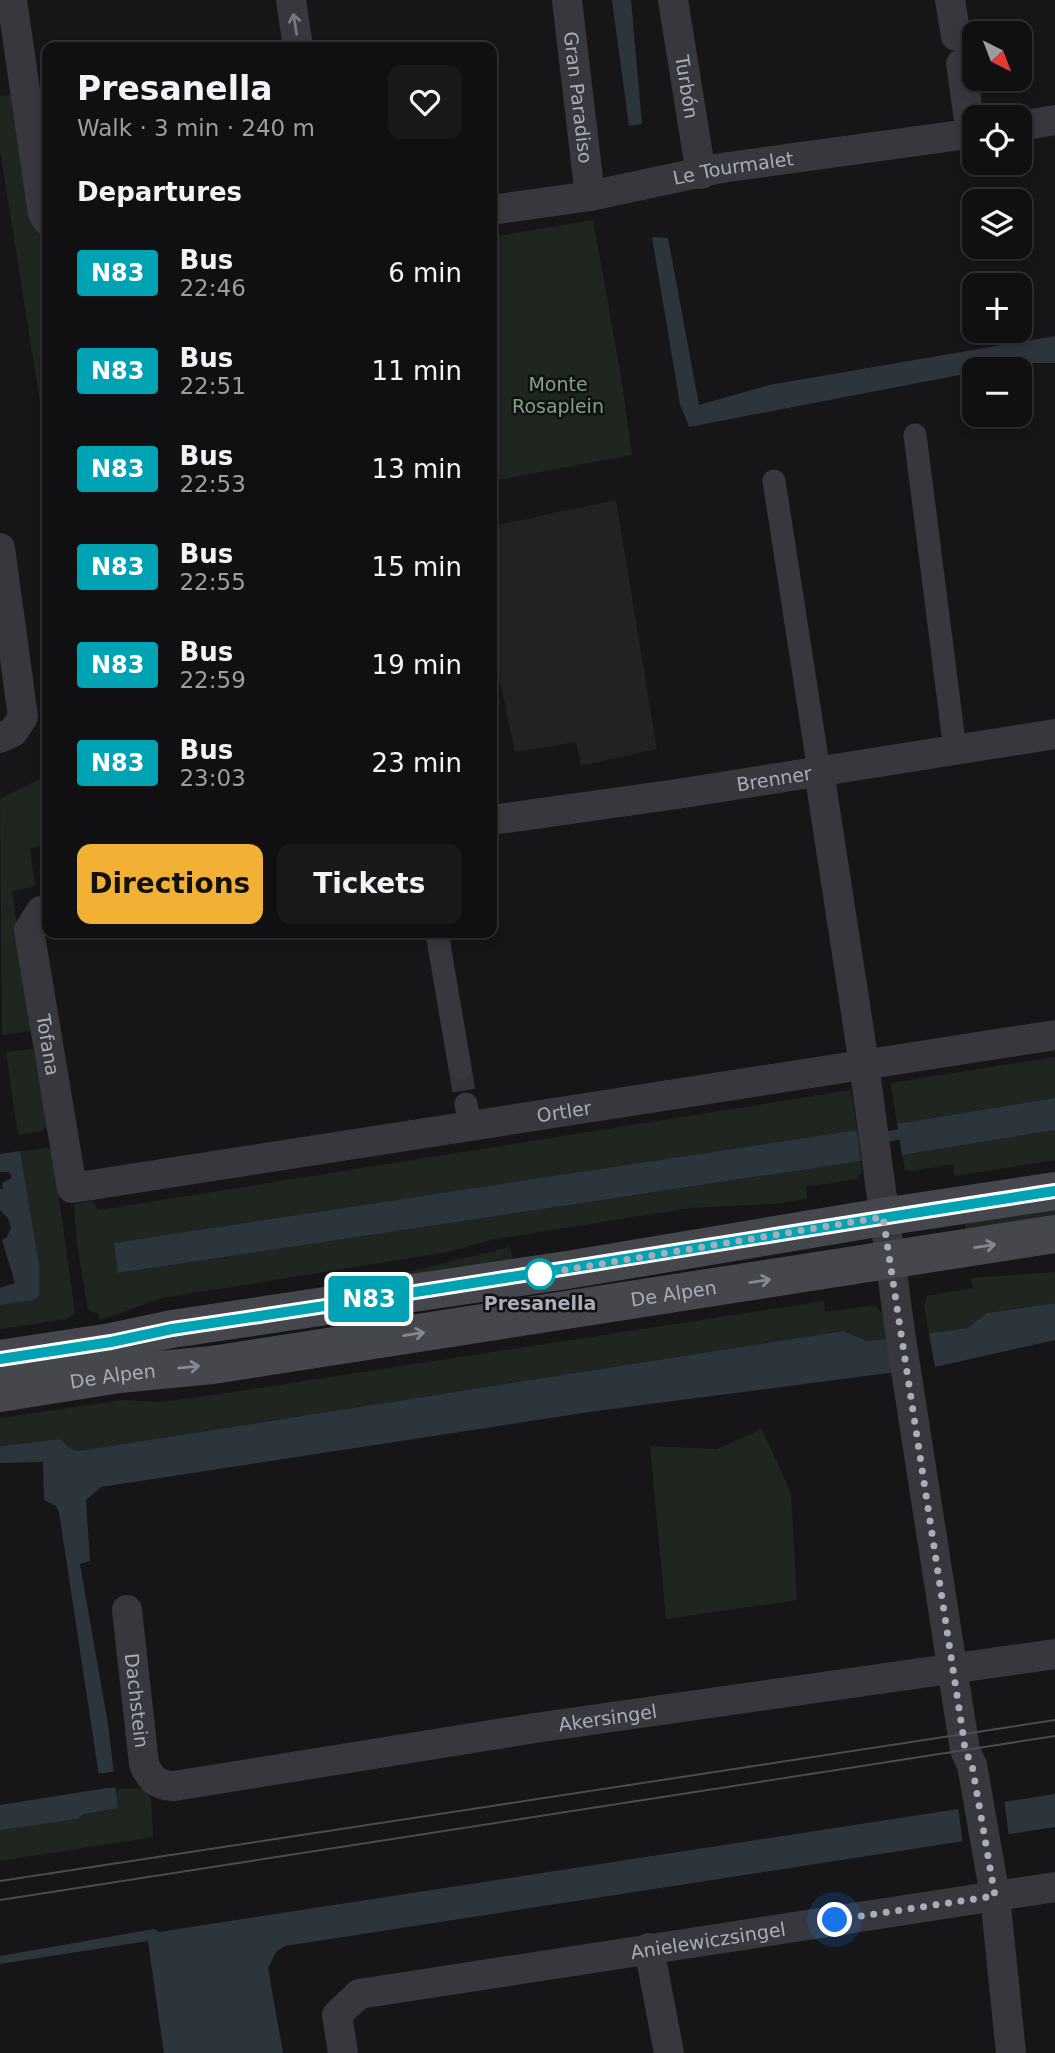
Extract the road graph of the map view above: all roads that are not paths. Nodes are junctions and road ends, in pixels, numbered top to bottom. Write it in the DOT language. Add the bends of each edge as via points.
graph roads {
  1 [pos="12,0"];
  2 [pos="291,0"];
  3 [pos="567,0"];
  4 [pos="673,0"];
  5 [pos="950,0"];
  6 [pos="297,42"];
  7 [pos="968,105"];
  8 [pos="1055,120"];
  9 [pos="1032,124"];
  10 [pos="962,135"];
  11 [pos="701,174"];
  12 [pos="590,196"];
  13 [pos="42,202"];
  14 [pos="497,209"];
  15 [pos="915,435"];
  16 [pos="774,481"];
  17 [pos="0,548"];
  18 [pos="1055,734"];
  19 [pos="0,738"];
  20 [pos="955,750"];
  21 [pos="819,771"];
  22 [pos="497,819"];
  23 [pos="42,911"];
  24 [pos="438,938"];
  25 [pos="1055,1035"];
  26 [pos="864,1064"];
  27 [pos="460,1068"];
  28 [pos="72,1188"];
  29 [pos="1055,1191"];
  30 [pos="883,1217"];
  31 [pos="1055,1234"];
  32 [pos="890,1261"];
  33 [pos="0,1359"];
  34 [pos="0,1393"];
  35 [pos="127,1610"];
  36 [pos="1055,1654"];
  37 [pos="954,1670"];
  38 [pos="160,1785"];
  39 [pos="1055,1887"];
  40 [pos="995,1896"];
  41 [pos="649,1948"];
  42 [pos="343,2053"];
  43 [pos="669,2053"];
  44 [pos="1011,2053"];
  1 -- 13 [label="street"];
  6 -- 2 [label="street, one-way"];
  3 -- 12 [label="street, Gran Paradiso"];
  4 -- 11 [label="street, Turbón"];
  5 -- 7 [label="street"];
  8 -- 9 [label="street"];
  10 -- 11 [label="street, Le Tourmalet"];
  11 -- 12 [label="street, Le Tourmalet"];
  12 -- 14 [label="street, Le Tourmalet"];
  15 -- 20 [label="street"];
  16 -- 21 [label="street"];
  17 -- 19 [label="street" via="23,717 13,732"];
  18 -- 20 [label="street, Brenner"];
  20 -- 21 [label="street, Brenner"];
  21 -- 22 [label="street, Brenner"];
  21 -- 26 [label="street"];
  23 -- 28 [label="street, Tofana" via="29,930"];
  24 -- 27 [label="street"];
  25 -- 26 [label="street, Ortler"];
  26 -- 28 [label="street, Ortler" via="468,1115"];
  26 -- 30 [label="street"];
  29 -- 30 [label="main road, De Alpen"];
  30 -- 32 [label="street"];
  30 -- 33 [label="main road, De Alpen"];
  32 -- 31 [label="main road, De Alpen, one-way"];
  34 -- 32 [label="main road, De Alpen, one-way"];
  32 -- 37 [label="street"];
  35 -- 38 [label="street, Dachstein" via="144,1764 150,1778"];
  36 -- 37 [label="street, Akersingel"];
  37 -- 38 [label="street, Akersingel"];
  37 -- 40 [label="street"];
  39 -- 40 [label="street, Anielewiczsingel"];
  40 -- 41 [label="street, Anielewiczsingel"];
  40 -- 44 [label="street"];
  41 -- 42 [label="street, Anielewiczsingel" via="359,1994 337,2015"];
  41 -- 43 [label="street"];
}
